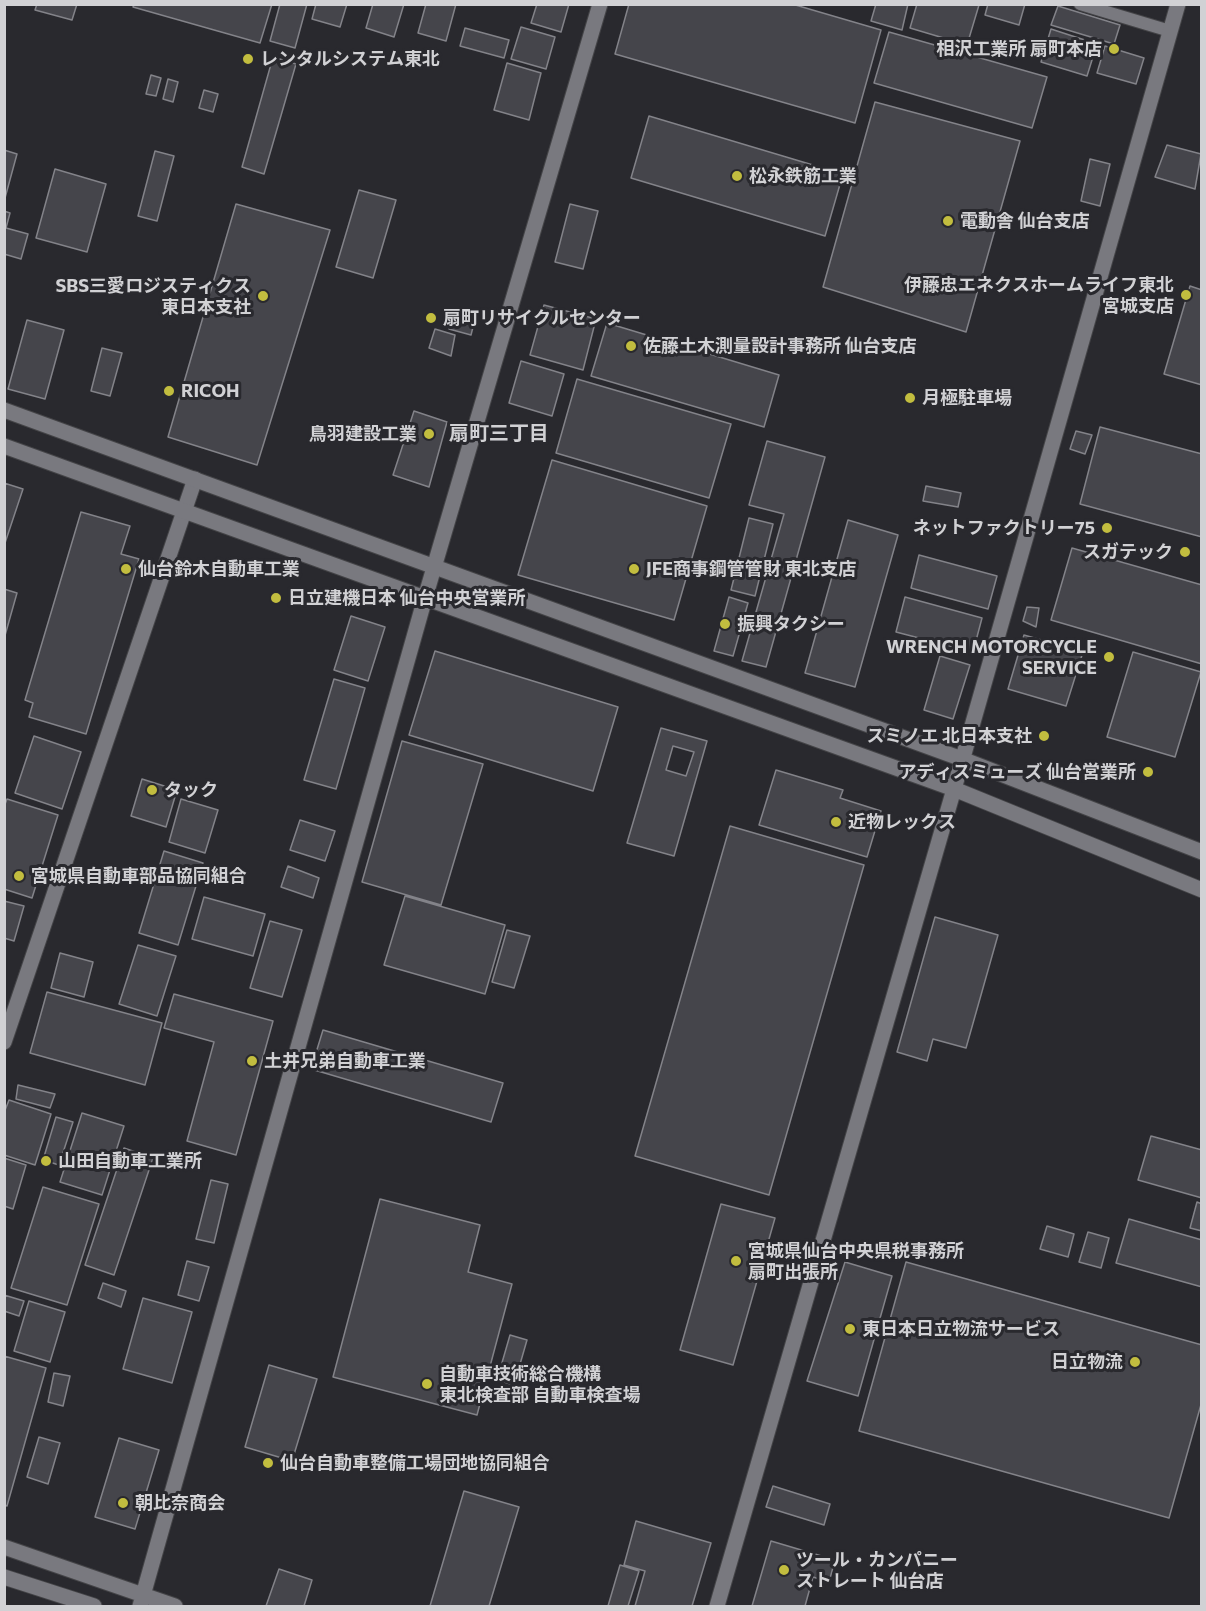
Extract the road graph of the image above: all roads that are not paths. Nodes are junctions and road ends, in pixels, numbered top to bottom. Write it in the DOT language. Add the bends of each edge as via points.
graph roads {
  1 [pos="600,4"];
  2 [pos="1080,4"];
  3 [pos="1178,4"];
  4 [pos="1170,31"];
  5 [pos="4,410"];
  6 [pos="4,446"];
  7 [pos="195,479"];
  8 [pos="184,511"];
  9 [pos="434,566"];
  10 [pos="425,598"];
  11 [pos="962,759"];
  12 [pos="954,789"];
  13 [pos="1202,852"];
  14 [pos="1202,890"];
  15 [pos="4,1042"];
  16 [pos="4,1547"];
  17 [pos="4,1577"];
  18 [pos="141,1601"];
  19 [pos="94,1606"];
  20 [pos="175,1606"];
  21 [pos="717,1606"];
  1 -- 9 [label="street"];
  2 -- 4 [label="lane"];
  3 -- 4 [label="street"];
  4 -- 11 [label="street"];
  5 -- 7 [label="street"];
  6 -- 8 [label="street"];
  7 -- 8 [label="street"];
  7 -- 9 [label="street"];
  8 -- 10 [label="street"];
  8 -- 15 [label="street"];
  9 -- 10 [label="street"];
  9 -- 11 [label="street"];
  10 -- 12 [label="street"];
  10 -- 18 [label="street"];
  11 -- 12 [label="street"];
  11 -- 13 [label="street"];
  12 -- 14 [label="street"];
  12 -- 21 [label="street"];
  16 -- 18 [label="street"];
  17 -- 19 [label="street"];
  18 -- 20 [label="street"];
}
